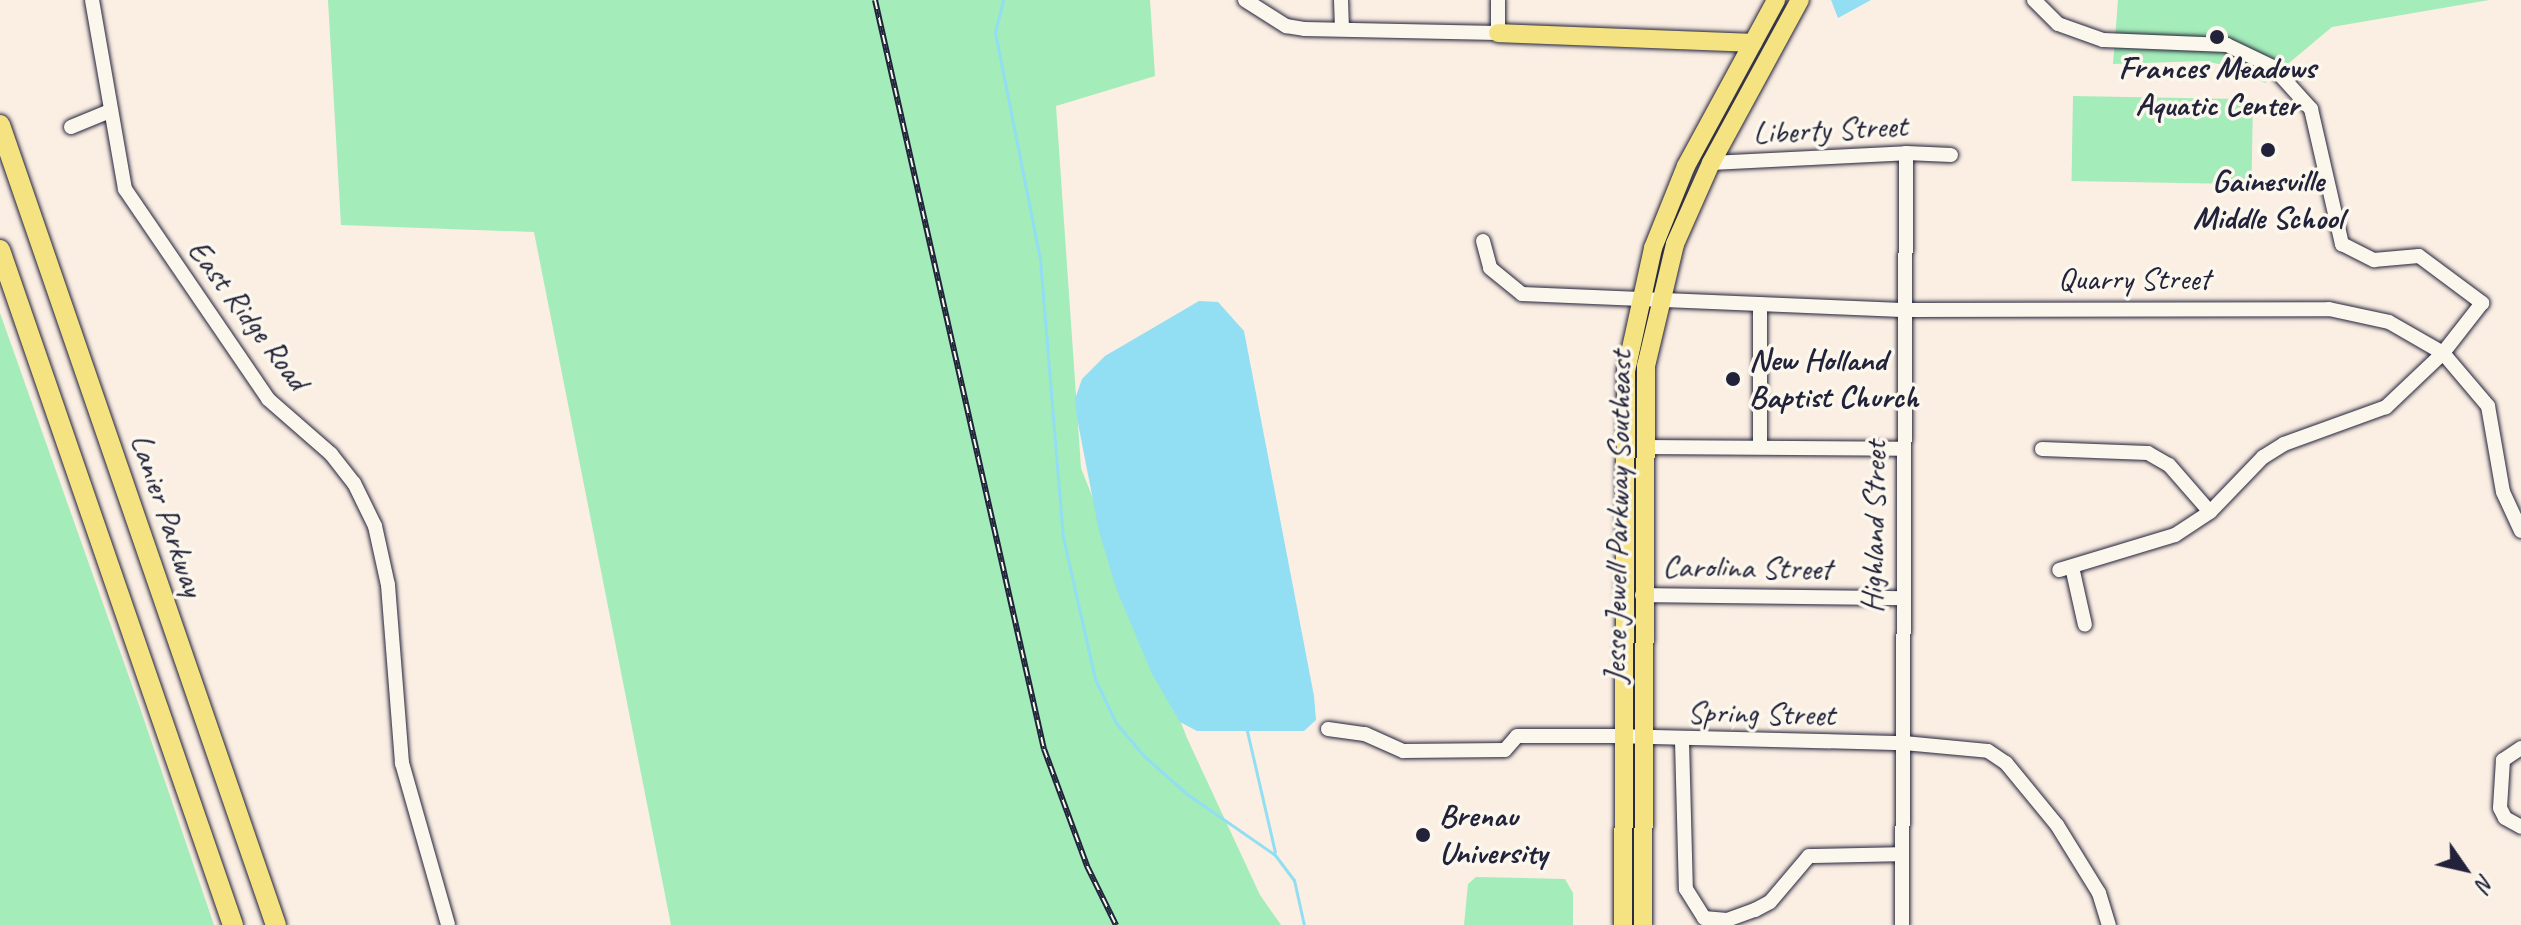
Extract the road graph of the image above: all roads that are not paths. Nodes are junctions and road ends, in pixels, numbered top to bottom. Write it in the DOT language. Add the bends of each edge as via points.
graph roads {
  1 [pos="92,0"];
  2 [pos="1245,0"];
  3 [pos="1341,0"];
  4 [pos="1498,0"];
  5 [pos="1776,0"];
  6 [pos="1800,0"];
  7 [pos="2034,0"];
  8 [pos="1342,28"];
  9 [pos="1498,33"];
  10 [pos="1753,43"];
  11 [pos="110,111"];
  12 [pos="0,125"];
  13 [pos="71,127"];
  14 [pos="1906,153"];
  15 [pos="1951,155"];
  16 [pos="1711,163"];
  17 [pos="1483,241"];
  18 [pos="0,250"];
  19 [pos="1639,299"];
  20 [pos="1659,300"];
  21 [pos="1760,304"];
  22 [pos="1908,310"];
  23 [pos="2443,353"];
  24 [pos="1644,447"];
  25 [pos="1760,447"];
  26 [pos="1902,449"];
  27 [pos="2042,449"];
  28 [pos="2210,512"];
  29 [pos="2521,531"];
  30 [pos="1642,595"];
  31 [pos="1900,598"];
  32 [pos="2085,625"];
  33 [pos="1328,729"];
  34 [pos="1634,740"];
  35 [pos="1682,741"];
  36 [pos="1904,743"];
  37 [pos="2521,748"];
  38 [pos="2521,827"];
  39 [pos="1902,854"];
  40 [pos="233,925"];
  41 [pos="276,925"];
  42 [pos="448,925"];
  43 [pos="1623,925"];
  44 [pos="1643,925"];
  45 [pos="1902,925"];
  46 [pos="2109,925"];
  1 -- 11 [label="street, East Ridge Road"];
  2 -- 8 [label="street" via="1286,26"];
  3 -- 8 [label="street"];
  4 -- 9 [label="street"];
  5 -- 10 [label="main road, Jesse Jewell Parkway Southeast"];
  6 -- 16 [label="main road, Jesse Jewell Parkway Southeast"];
  7 -- 23 [label="street" via="2058,24 2103,40 2227,45 2273,67 2311,109 2342,244 2374,260 2419,256 2482,303"];
  8 -- 9 [label="street"];
  9 -- 10 [label="main road"];
  10 -- 19 [label="main road, Jesse Jewell Parkway Southeast" via="1686,166"];
  11 -- 13 [label="street"];
  11 -- 42 [label="street, East Ridge Road" via="125,189 268,399 331,454 354,483 375,526 388,585 402,763"];
  12 -- 41 [label="highway, Lanier Parkway"];
  14 -- 15 [label="street, Liberty Street"];
  14 -- 16 [label="street, Liberty Street"];
  14 -- 22 [label="street, Highland Street"];
  16 -- 20 [label="main road, Jesse Jewell Parkway Southeast" via="1675,244"];
  17 -- 19 [label="street, Quarry Street" via="1490,268 1522,294"];
  18 -- 40 [label="highway"];
  19 -- 20 [label="street, Quarry Street"];
  19 -- 34 [label="main road, Jesse Jewell Parkway Southeast" via="1626,371 1622,462"];
  20 -- 21 [label="street, Quarry Street"];
  20 -- 24 [label="main road, Jesse Jewell Parkway Southeast" via="1646,366"];
  21 -- 22 [label="street, Quarry Street"];
  21 -- 25 [label="street"];
  22 -- 23 [label="street, Quarry Street" via="2329,309 2389,322"];
  22 -- 26 [label="street, Highland Street"];
  23 -- 28 [label="street" via="2386,407 2305,434 2263,457"];
  23 -- 29 [label="street, Quarry Street" via="2488,406 2503,492"];
  24 -- 25 [label="street"];
  24 -- 30 [label="main road, Jesse Jewell Parkway Southeast"];
  25 -- 26 [label="street"];
  26 -- 31 [label="street, Highland Street"];
  27 -- 28 [label="street" via="2148,453 2169,465"];
  28 -- 32 [label="street" via="2175,535 2066,568"];
  30 -- 31 [label="street, Carolina Street"];
  30 -- 34 [label="main road, Jesse Jewell Parkway Southeast"];
  31 -- 36 [label="street, Highland Street"];
  33 -- 34 [label="street, Spring Street" via="1365,734 1403,751 1505,750 1517,736"];
  34 -- 35 [label="street, Spring Street"];
  34 -- 43 [label="main road, Jesse Jewell Parkway Southeast"];
  34 -- 44 [label="main road, Jesse Jewell Parkway Southeast"];
  35 -- 36 [label="street, Spring Street"];
  35 -- 39 [label="street" via="1686,889 1704,918 1727,920 1770,902 1809,856"];
  36 -- 39 [label="street, Highland Street"];
  36 -- 46 [label="street, Spring Street" via="1965,746 2006,763 2057,825 2099,893"];
  37 -- 38 [label="street" via="2503,760 2500,808 2505,818"];
  39 -- 45 [label="street, Highland Street"];
}
